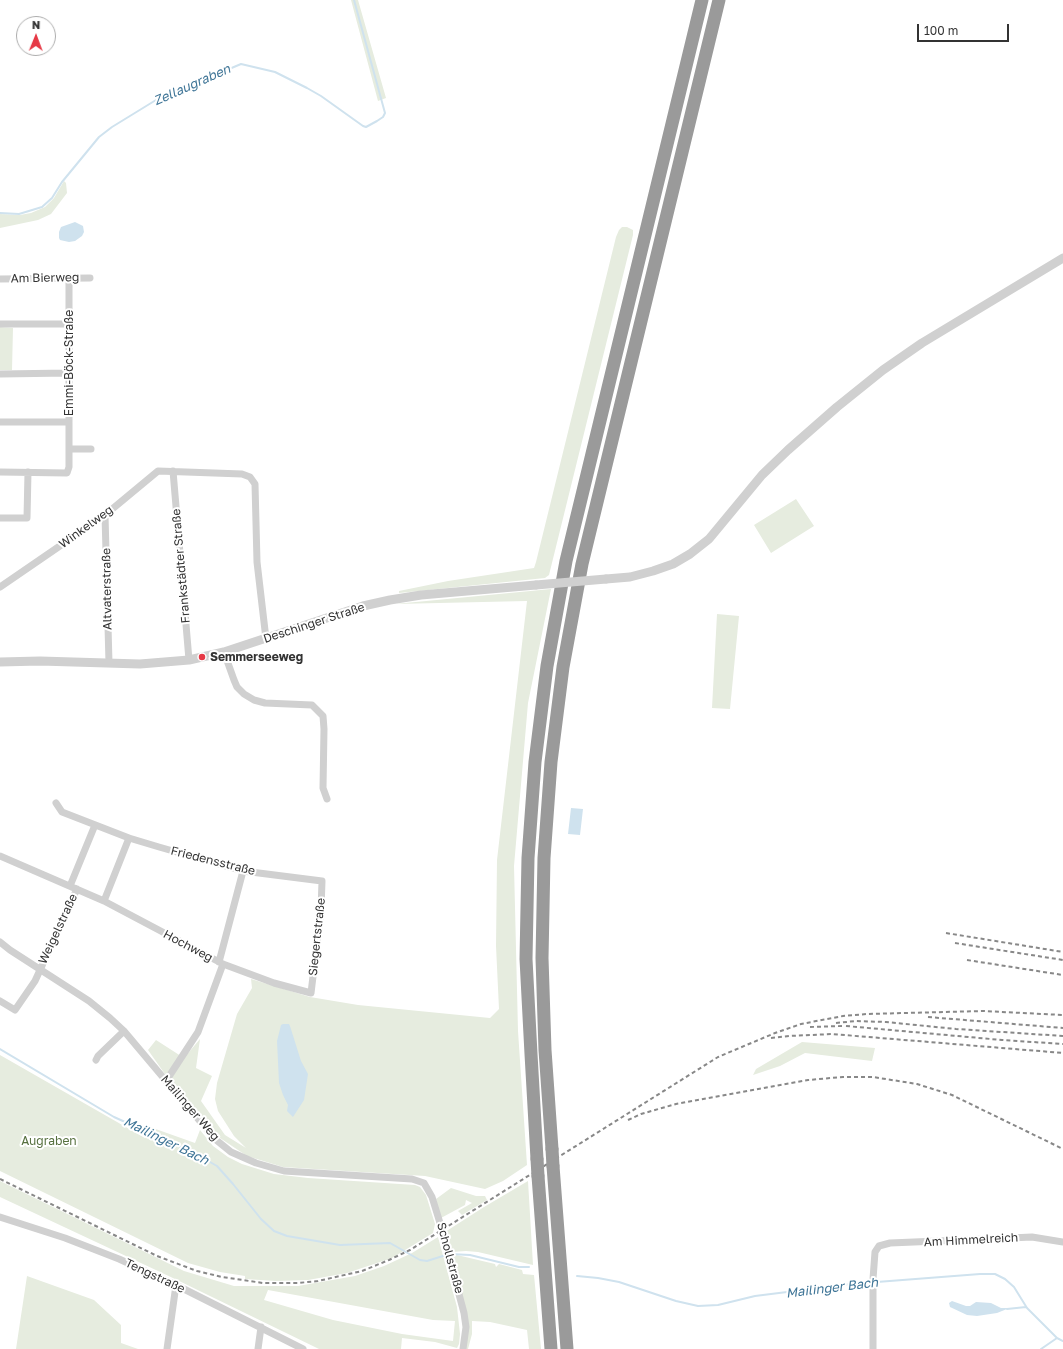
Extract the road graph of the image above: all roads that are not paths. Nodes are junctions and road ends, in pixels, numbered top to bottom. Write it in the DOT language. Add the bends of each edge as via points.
graph roads {
  1 [pos="702,0"];
  2 [pos="719,0"];
  3 [pos="1063,258"];
  4 [pos="69,277"];
  5 [pos="90,278"];
  6 [pos="0,279"];
  7 [pos="0,324"];
  8 [pos="69,324"];
  9 [pos="69,373"];
  10 [pos="0,374"];
  11 [pos="0,422"];
  12 [pos="69,422"];
  13 [pos="69,449"];
  14 [pos="91,449"];
  15 [pos="173,471"];
  16 [pos="0,472"];
  17 [pos="28,472"];
  18 [pos="105,515"];
  19 [pos="0,518"];
  20 [pos="0,587"];
  21 [pos="266,639"];
  22 [pos="224,652"];
  23 [pos="189,660"];
  24 [pos="0,662"];
  25 [pos="109,663"];
  26 [pos="327,799"];
  27 [pos="56,803"];
  28 [pos="95,825"];
  29 [pos="129,838"];
  30 [pos="0,856"];
  31 [pos="243,870"];
  32 [pos="322,881"];
  33 [pos="74,887"];
  34 [pos="104,900"];
  35 [pos="0,942"];
  36 [pos="221,963"];
  37 [pos="40,969"];
  38 [pos="311,993"];
  39 [pos="0,1001"];
  40 [pos="124,1031"];
  41 [pos="96,1060"];
  42 [pos="166,1081"];
  43 [pos="412,1178"];
  44 [pos="0,1217"];
  45 [pos="1063,1242"];
  46 [pos="176,1285"];
  47 [pos="261,1327"];
  48 [pos="167,1349"];
  49 [pos="258,1349"];
  50 [pos="303,1349"];
  51 [pos="463,1349"];
  52 [pos="551,1349"];
  53 [pos="567,1349"];
  54 [pos="873,1349"];
  1 -- 52 [label="highway, bridge" via="566,561 547,666 535,762 528,858 526,959"];
  2 -- 53 [label="highway, bridge" via="582,564 563,667 551,762 544,858 542,973 545,1050"];
  3 -- 21 [label="street, Deschinger Straße, bridge" via="922,343 883,370 837,407 762,475 709,539 672,564 630,577 421,595 390,600 364,606"];
  4 -- 5 [label="street, Am Bierweg"];
  4 -- 6 [label="street, Am Bierweg"];
  4 -- 8 [label="street, Emmi-Böck-Straße"];
  7 -- 8 [label="street"];
  8 -- 9 [label="street, Emmi-Böck-Straße"];
  9 -- 10 [label="street"];
  9 -- 12 [label="street, Emmi-Böck-Straße"];
  11 -- 12 [label="street"];
  12 -- 13 [label="street, Emmi-Böck-Straße"];
  13 -- 14 [label="street"];
  13 -- 17 [label="street, Emmi-Böck-Straße" via="67,472"];
  15 -- 18 [label="street, Winkelweg" via="158,471"];
  15 -- 21 [label="street" via="242,474 250,477 255,484 257,562"];
  15 -- 23 [label="street, Frankstädter Straße"];
  16 -- 17 [label="street, Emmi-Böck-Straße"];
  17 -- 19 [label="street" via="27,518"];
  18 -- 20 [label="street, Winkelweg"];
  18 -- 25 [label="street, Altvaterstraße"];
  21 -- 22 [label="street, Deschinger Straße"];
  22 -- 23 [label="street, Deschinger Straße"];
  22 -- 26 [label="street" via="237,687 244,694 265,703 312,705 323,716 323,788"];
  23 -- 25 [label="street, Deschinger Straße" via="140,664"];
  24 -- 25 [label="street, Deschinger Straße"];
  27 -- 28 [label="street, Friedensstraße" via="62,812"];
  28 -- 29 [label="street, Friedensstraße"];
  28 -- 33 [label="street"];
  29 -- 31 [label="street, Friedensstraße"];
  29 -- 34 [label="street"];
  30 -- 33 [label="street, Hochweg"];
  31 -- 32 [label="street, Friedensstraße"];
  31 -- 36 [label="street"];
  32 -- 38 [label="street, Siegertstraße"];
  33 -- 34 [label="street, Hochweg"];
  33 -- 37 [label="street, Weigelstraße"];
  34 -- 36 [label="street, Hochweg"];
  35 -- 37 [label="street, Mailinger Weg"];
  36 -- 38 [label="street, Hochweg" via="274,983"];
  36 -- 42 [label="street" via="198,1032"];
  37 -- 39 [label="street, Weigelstraße" via="15,1010"];
  37 -- 40 [label="street, Mailinger Weg" via="89,1001"];
  40 -- 41 [label="street"];
  40 -- 42 [label="street, Mailinger Weg"];
  42 -- 43 [label="street, Mailinger Weg" via="215,1139 230,1152 247,1159 276,1169 300,1172"];
  43 -- 51 [label="street, Schollstraße" via="424,1183 428,1189 440,1223 465,1317"];
  44 -- 46 [label="street, Tengstraße" via="65,1238"];
  45 -- 54 [label="street, Am Himmelreich" via="1032,1237 890,1243 879,1246 875,1252 873,1279"];
  46 -- 47 [label="street, Tengstraße"];
  46 -- 48 [label="street"];
  47 -- 49 [label="street"];
  47 -- 50 [label="street, Tengstraße"];
}
